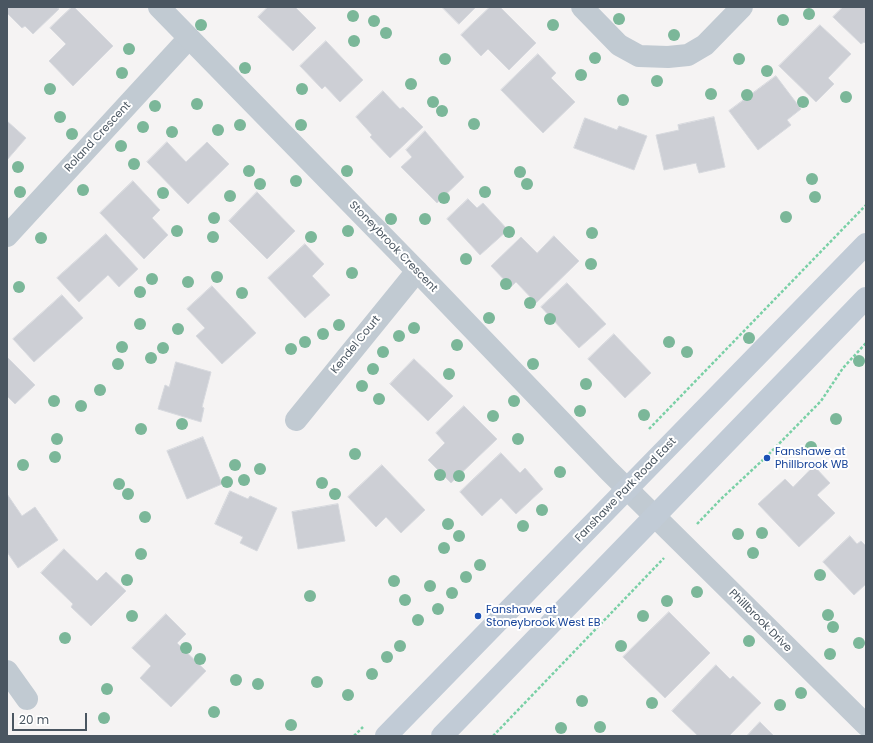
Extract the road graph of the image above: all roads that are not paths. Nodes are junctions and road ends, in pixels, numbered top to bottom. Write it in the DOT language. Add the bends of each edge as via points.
graph roads {
  1 [pos="159,7"];
  2 [pos="582,7"];
  3 [pos="742,7"];
  4 [pos="189,38"];
  5 [pos="7,236"];
  6 [pos="866,244"];
  7 [pos="417,271"];
  8 [pos="866,298"];
  9 [pos="296,420"];
  10 [pos="627,489"];
  11 [pos="655,516"];
  12 [pos="7,671"];
  13 [pos="26,699"];
  14 [pos="866,725"];
  15 [pos="386,736"];
  16 [pos="442,736"];
  1 -- 4 [label="street, Stoneybrook Crescent"];
  2 -- 3 [label="street" via="619,45 639,56 668,57 688,55 705,45"];
  4 -- 5 [label="street, Roland Crescent"];
  4 -- 7 [label="street, Stoneybrook Crescent"];
  6 -- 10 [label="main road, Fanshawe Park Road East"];
  7 -- 9 [label="street, Kendel Court"];
  7 -- 10 [label="street, Stoneybrook Crescent"];
  8 -- 11 [label="main road"];
  10 -- 11 [label="street, Stoneybrook Crescent"];
  10 -- 15 [label="main road, Fanshawe Park Road East"];
  11 -- 14 [label="street, Phillbrook Drive"];
  11 -- 16 [label="main road"];
  12 -- 13 [label="street"];
}
